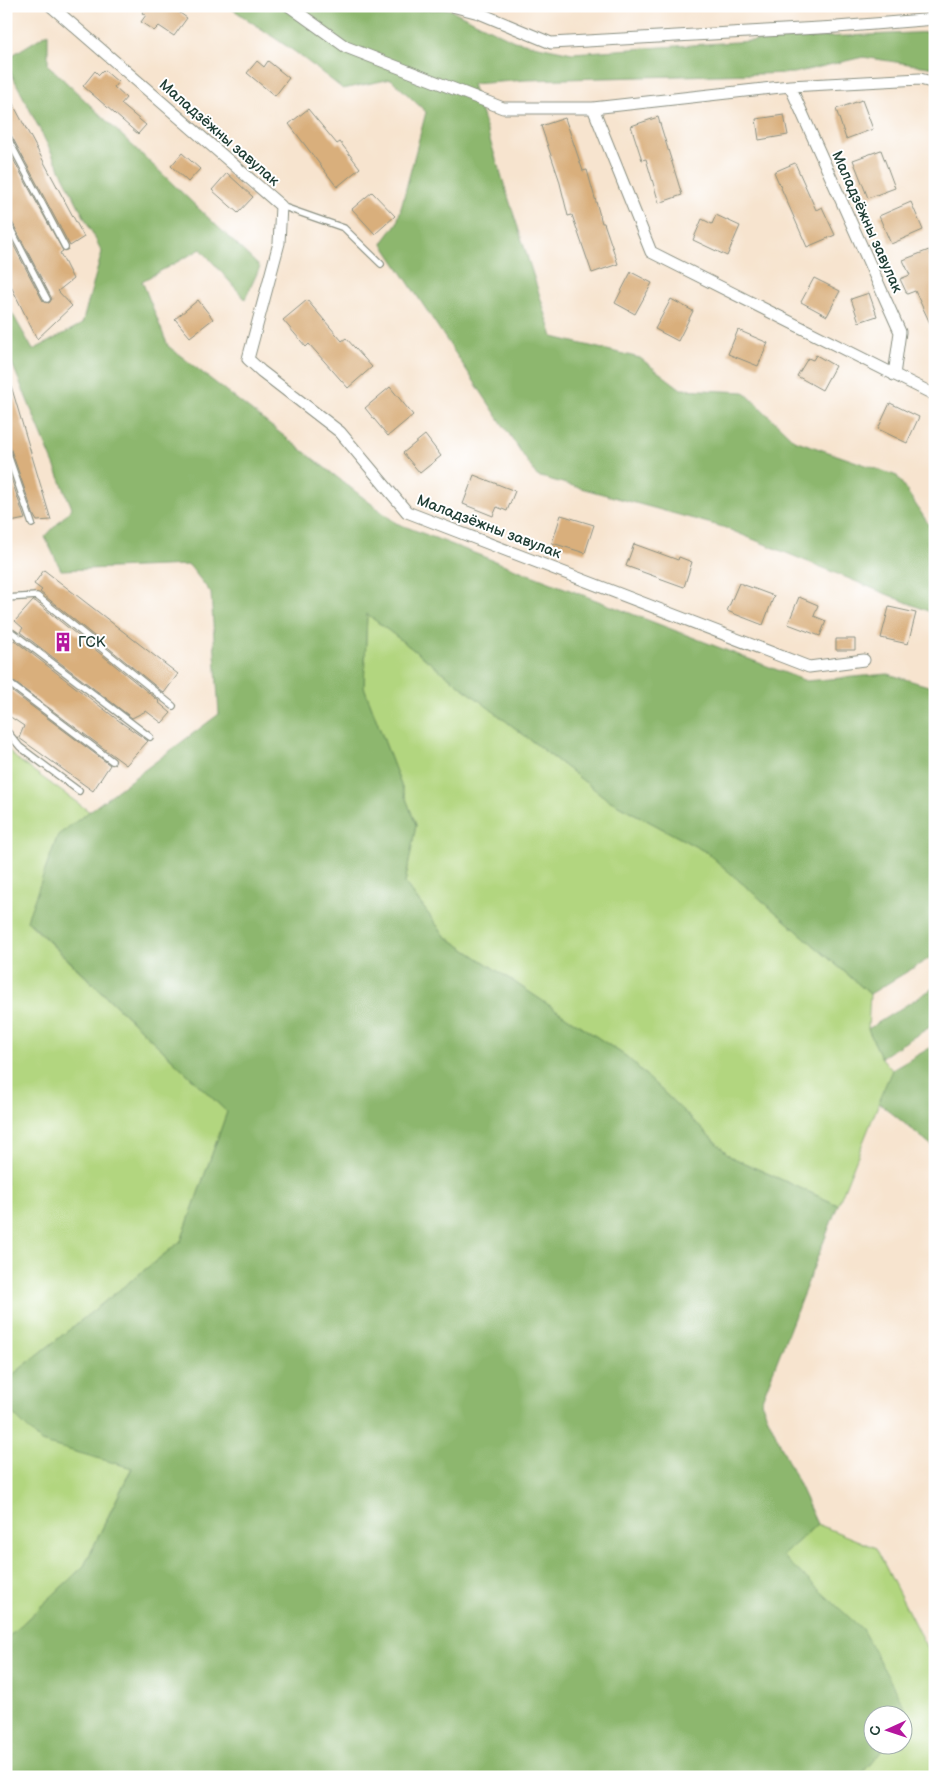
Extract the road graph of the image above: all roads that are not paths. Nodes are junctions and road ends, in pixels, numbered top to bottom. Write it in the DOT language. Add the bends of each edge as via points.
graph roads {
  1 [pos="51,6"];
  2 [pos="289,6"];
  3 [pos="452,6"];
  4 [pos="935,19"];
  5 [pos="935,83"];
  6 [pos="790,86"];
  7 [pos="593,108"];
  8 [pos="6,134"];
  9 [pos="280,206"];
  10 [pos="6,220"];
  11 [pos="65,247"];
  12 [pos="381,264"];
  13 [pos="47,299"];
  14 [pos="894,375"];
  15 [pos="935,395"];
  16 [pos="6,451"];
  17 [pos="32,524"];
  18 [pos="6,598"];
  19 [pos="6,630"];
  20 [pos="864,660"];
  21 [pos="6,681"];
  22 [pos="173,706"];
  23 [pos="6,730"];
  24 [pos="150,737"];
  25 [pos="112,761"];
  26 [pos="78,791"];
  1 -- 9 [label="street, Маладзёжны завулак"];
  2 -- 7 [label="street" via="346,47 502,108"];
  3 -- 4 [label="street" via="479,13 551,43"];
  5 -- 6 [label="street" via="920,79"];
  6 -- 7 [label="street"];
  6 -- 14 [label="street, Маладзёжны завулак" via="900,332"];
  7 -- 14 [label="street" via="651,252"];
  8 -- 11 [label="lane"];
  9 -- 12 [label="lane" via="344,228"];
  9 -- 20 [label="street, Маладзёжны завулак" via="279,243 248,358 340,432 407,512 810,667"];
  10 -- 13 [label="lane"];
  14 -- 15 [label="street"];
  16 -- 17 [label="lane"];
  18 -- 22 [label="lane" via="37,596"];
  19 -- 24 [label="lane"];
  21 -- 25 [label="lane"];
  23 -- 26 [label="lane" via="20,747"];
}
